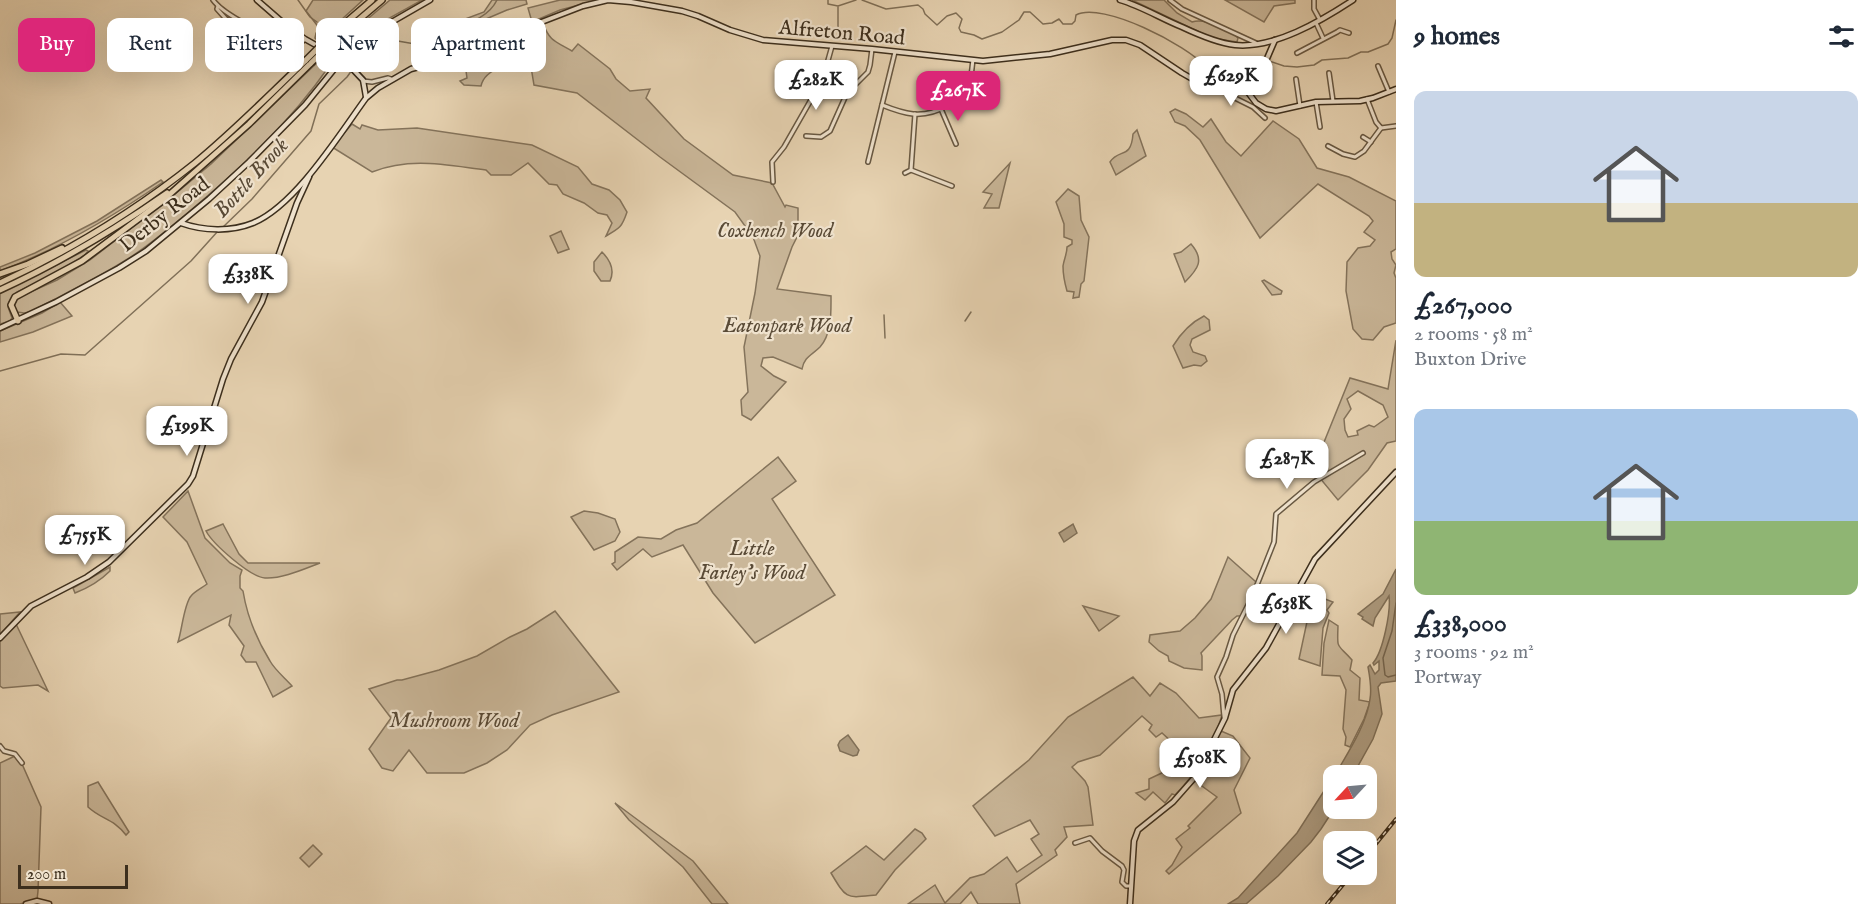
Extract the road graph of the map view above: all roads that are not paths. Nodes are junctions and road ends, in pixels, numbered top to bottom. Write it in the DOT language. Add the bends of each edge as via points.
graph roads {
  1 [pos="213,0"];
  2 [pos="257,0"];
  3 [pos="372,0"];
  4 [pos="382,0"];
  5 [pos="430,0"];
  6 [pos="1119,0"];
  7 [pos="1170,0"];
  8 [pos="1314,0"];
  9 [pos="1353,0"];
  10 [pos="218,6"];
  11 [pos="225,18"];
  12 [pos="354,18"];
  13 [pos="359,18"];
  14 [pos="399,18"];
  15 [pos="1318,21"];
  16 [pos="1349,33"];
  17 [pos="1323,38"];
  18 [pos="305,39"];
  19 [pos="1275,40"];
  20 [pos="1256,43"];
  21 [pos="316,45"];
  22 [pos="832,46"];
  23 [pos="872,49"];
  24 [pos="895,52"];
  25 [pos="1297,53"];
  26 [pos="316,54"];
  27 [pos="973,60"];
  28 [pos="308,61"];
  29 [pos="1378,66"];
  30 [pos="331,72"];
  31 [pos="354,72"];
  32 [pos="1329,73"];
  33 [pos="1296,79"];
  34 [pos="391,80"];
  35 [pos="363,81"];
  36 [pos="1244,87"];
  37 [pos="1396,90"];
  38 [pos="1226,91"];
  39 [pos="1389,92"];
  40 [pos="366,98"];
  41 [pos="1367,99"];
  42 [pos="1333,101"];
  43 [pos="1316,102"];
  44 [pos="882,105"];
  45 [pos="1300,106"];
  46 [pos="941,108"];
  47 [pos="915,114"];
  48 [pos="1265,118"];
  49 [pos="1396,126"];
  50 [pos="1320,127"];
  51 [pos="1381,128"];
  52 [pos="806,136"];
  53 [pos="1363,137"];
  54 [pos="1371,142"];
  55 [pos="956,144"];
  56 [pos="1328,146"];
  57 [pos="868,162"];
  58 [pos="910,170"];
  59 [pos="905,173"];
  60 [pos="309,176"];
  61 [pos="183,182"];
  62 [pos="773,182"];
  63 [pos="949,183"];
  64 [pos="142,203"];
  65 [pos="181,223"];
  66 [pos="0,274"];
  67 [pos="0,284"];
  68 [pos="0,290"];
  69 [pos="18,321"];
  70 [pos="0,328"];
  71 [pos="1364,453"];
  72 [pos="1396,472"];
  73 [pos="0,638"];
  74 [pos="1225,718"];
  75 [pos="0,746"];
  76 [pos="22,763"];
  77 [pos="1075,843"];
  78 [pos="1131,886"];
  79 [pos="26,904"];
  80 [pos="49,904"];
  81 [pos="1130,904"];
  1 -- 10 [label="street"];
  2 -- 18 [label="street"];
  3 -- 12 [label="highway"];
  4 -- 13 [label="highway"];
  5 -- 14 [label="street, Derby Road"];
  6 -- 20 [label="street" via="1214,40 1234,45"];
  7 -- 20 [label="street"];
  8 -- 15 [label="street"];
  9 -- 15 [label="street"];
  10 -- 11 [label="street"];
  10 -- 18 [label="street" via="290,45 299,45"];
  15 -- 17 [label="street"];
  15 -- 19 [label="street"];
  16 -- 17 [label="street" via="1340,30"];
  17 -- 25 [label="street"];
  18 -- 21 [label="street"];
  19 -- 20 [label="street"];
  19 -- 36 [label="street" via="1262,73"];
  22 -- 23 [label="street, Alfreton Road"];
  22 -- 34 [label="street, Alfreton Road" via="763,40 682,11 608,0"];
  22 -- 62 [label="street" via="812,98 772,162"];
  23 -- 24 [label="street, Alfreton Road"];
  23 -- 52 [label="street" via="868,72 847,93 830,131 821,137"];
  24 -- 27 [label="street, Alfreton Road"];
  24 -- 44 [label="street"];
  26 -- 28 [label="highway, bridge"];
  27 -- 38 [label="street, Alfreton Road" via="1012,59 1126,40 1182,74"];
  27 -- 46 [label="street" via="964,89"];
  28 -- 61 [label="highway" via="249,124"];
  28 -- 64 [label="highway" via="219,142"];
  29 -- 39 [label="street"];
  30 -- 65 [label="street, Derby Road" via="280,131"];
  31 -- 35 [label="street"];
  32 -- 42 [label="street"];
  33 -- 45 [label="street"];
  34 -- 35 [label="street"];
  34 -- 40 [label="street, Alfreton Road"];
  35 -- 40 [label="street"];
  36 -- 38 [label="street"];
  36 -- 45 [label="street" via="1252,100 1266,109"];
  37 -- 39 [label="street"];
  38 -- 48 [label="street"];
  39 -- 41 [label="street"];
  40 -- 60 [label="street, Alfreton Road"];
  41 -- 42 [label="street"];
  41 -- 51 [label="street"];
  42 -- 43 [label="street"];
  43 -- 45 [label="street"];
  43 -- 50 [label="street"];
  44 -- 47 [label="street"];
  44 -- 57 [label="street"];
  46 -- 47 [label="street"];
  46 -- 55 [label="street"];
  47 -- 58 [label="street"];
  49 -- 51 [label="street"];
  51 -- 54 [label="street"];
  53 -- 54 [label="street"];
  54 -- 56 [label="street" via="1355,157"];
  58 -- 59 [label="street"];
  58 -- 63 [label="street"];
  60 -- 65 [label="street, Alfreton Road" via="276,208 252,224 217,229"];
  60 -- 73 [label="street" via="262,302 223,379 188,484 109,562 31,606"];
  61 -- 68 [label="highway" via="88,244"];
  61 -- 69 [label="highway" via="97,251 15,297 11,305"];
  64 -- 66 [label="highway" via="57,250"];
  64 -- 67 [label="highway" via="78,243"];
  65 -- 69 [label="street, Derby Road" via="135,258"];
  69 -- 70 [label="street, Derby Road"];
  71 -- 74 [label="street" via="1314,482 1276,514 1274,542 1217,677"];
  72 -- 74 [label="street" via="1314,559 1266,648 1233,690"];
  74 -- 78 [label="street" via="1190,784 1136,833"];
  75 -- 76 [label="street"];
  77 -- 78 [label="street" via="1090,838 1122,866 1122,882"];
  78 -- 81 [label="street"];
  79 -- 80 [label="street"];
}
